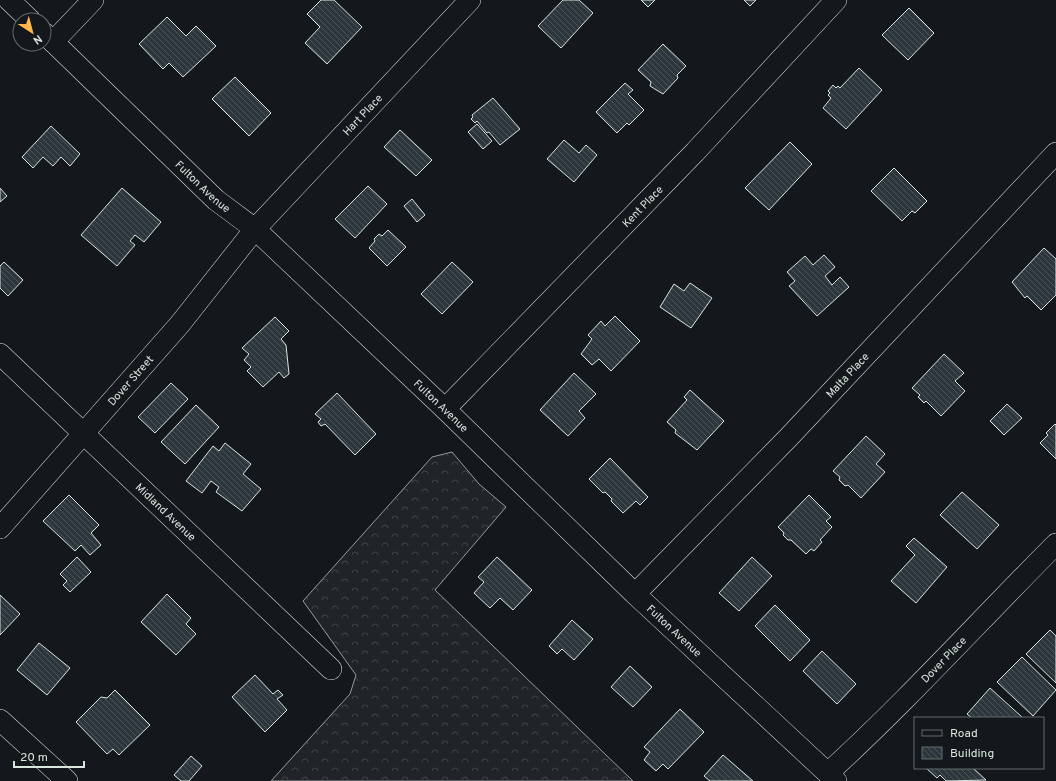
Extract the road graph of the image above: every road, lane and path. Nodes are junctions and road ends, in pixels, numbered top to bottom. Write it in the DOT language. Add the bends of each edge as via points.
graph roads {
  1 [pos="9,0"];
  2 [pos="93,0"];
  3 [pos="470,0"];
  4 [pos="836,0"];
  5 [pos="22,12"];
  6 [pos="52,35"];
  7 [pos="52,41"];
  8 [pos="1056,153"];
  9 [pos="255,229"];
  10 [pos="0,354"];
  11 [pos="445,409"];
  12 [pos="85,434"];
  13 [pos="0,528"];
  14 [pos="1056,544"];
  15 [pos="635,594"];
  16 [pos="331,669"];
  17 [pos="0,720"];
  18 [pos="832,777"];
  19 [pos="66,781"];
  1 -- 5 [label="street"];
  2 -- 6 [label="street"];
  3 -- 9 [label="street, Hart Place"];
  4 -- 11 [label="street, Kent Place" via="695,152"];
  7 -- 9 [label="street, Fulton Avenue" via="216,200"];
  8 -- 15 [label="street, Malta Place" via="788,438"];
  9 -- 11 [label="street, Fulton Avenue"];
  9 -- 12 [label="street, Dover Street" via="180,324"];
  10 -- 12 [label="street, Midland Avenue"];
  11 -- 15 [label="street, Fulton Avenue"];
  12 -- 13 [label="street, Dover Street"];
  12 -- 16 [label="street, Midland Avenue"];
  14 -- 18 [label="street, Dover Place" via="977,622 943,662"];
  15 -- 18 [label="street, Fulton Avenue"];
  17 -- 19 [label="street"];
}
